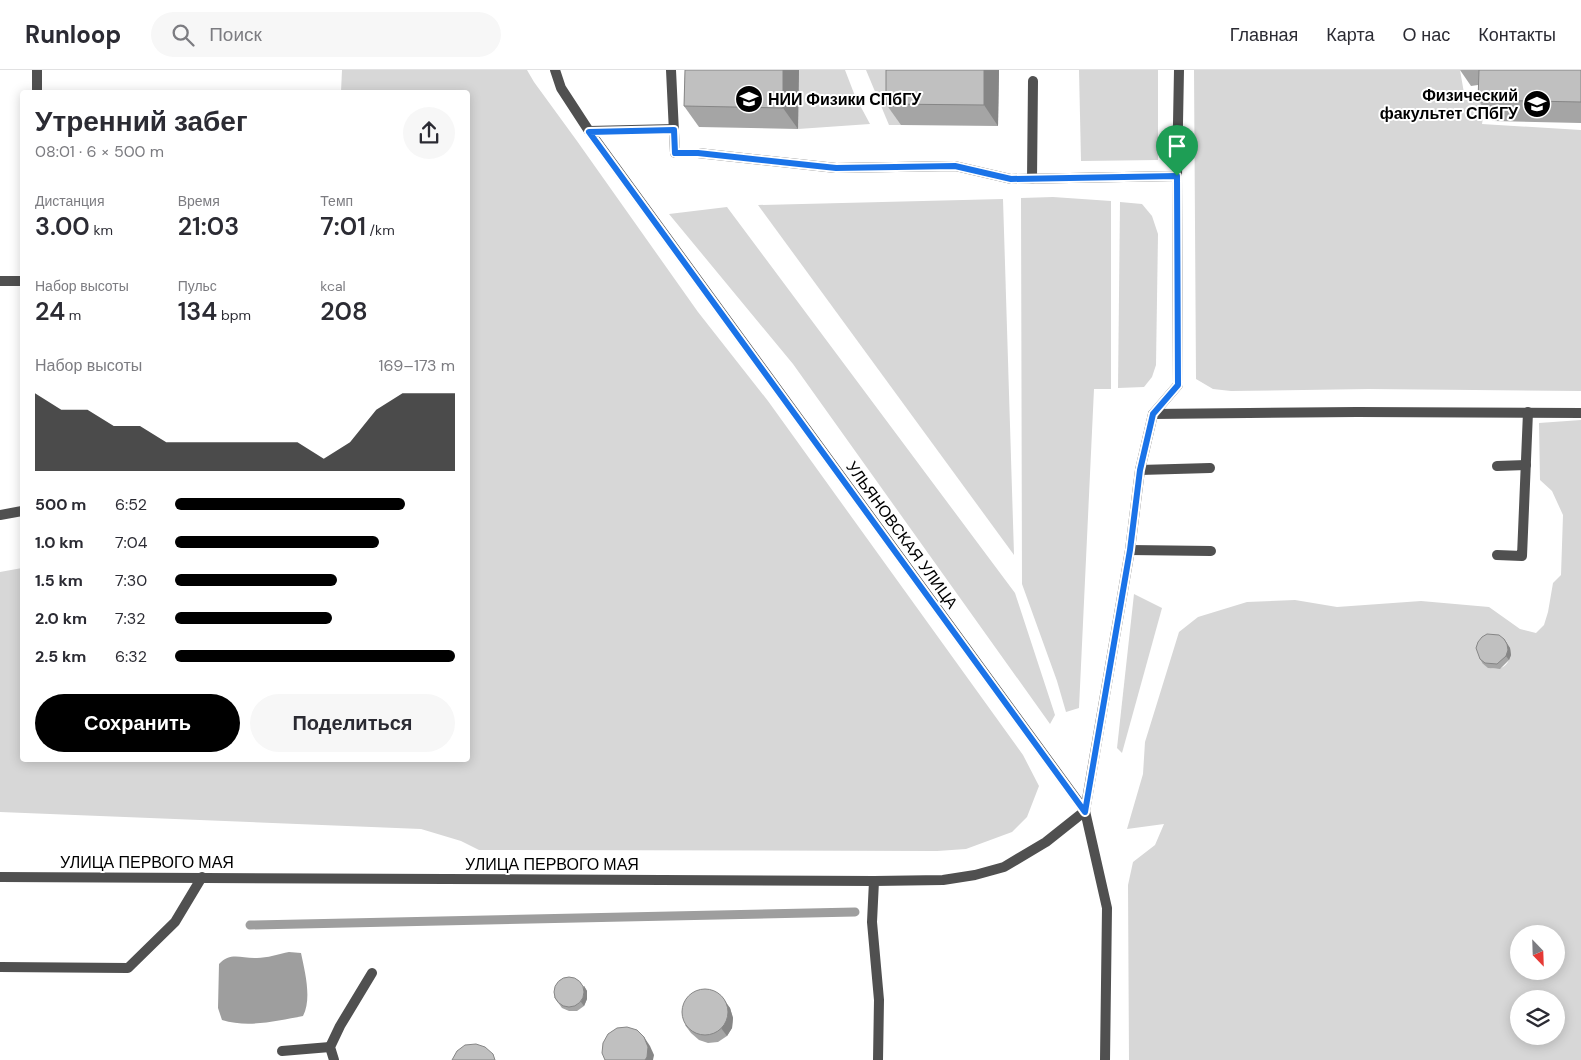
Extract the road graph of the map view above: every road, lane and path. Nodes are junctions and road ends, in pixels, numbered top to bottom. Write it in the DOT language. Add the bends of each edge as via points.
graph roads {
  1 [pos="37,70"];
  2 [pos="555,70"];
  3 [pos="671,70"];
  4 [pos="1178,70"];
  5 [pos="1033,81"];
  6 [pos="37,90"];
  7 [pos="674,130"];
  8 [pos="589,132"];
  9 [pos="1177,176"];
  10 [pos="1032,179"];
  11 [pos="0,281"];
  12 [pos="20,281"];
  13 [pos="1528,412"];
  14 [pos="1581,413"];
  15 [pos="1153,414"];
  16 [pos="1526,465"];
  17 [pos="1497,466"];
  18 [pos="1210,468"];
  19 [pos="1140,470"];
  20 [pos="20,511"];
  21 [pos="0,515"];
  22 [pos="1130,550"];
  23 [pos="1211,551"];
  24 [pos="1497,555"];
  25 [pos="1085,812"];
  26 [pos="0,877"];
  27 [pos="202,877"];
  28 [pos="874,881"];
  29 [pos="0,967"];
  30 [pos="372,973"];
  31 [pos="330,1047"];
  32 [pos="282,1051"];
  33 [pos="334,1060"];
  34 [pos="878,1060"];
  35 [pos="1105,1060"];
  1 -- 6 [label="street"];
  2 -- 8 [label="street, УЛЬЯНОВСКАЯ УЛИЦА" via="561,88"];
  3 -- 7 [label="street"];
  4 -- 9 [label="street"];
  5 -- 10 [label="street"];
  7 -- 8 [label="street"];
  7 -- 10 [label="street" via="675,153 836,168 955,166 1011,179"];
  8 -- 25 [label="street, УЛЬЯНОВСКАЯ УЛИЦА"];
  9 -- 10 [label="street"];
  9 -- 15 [label="street" via="1178,385"];
  11 -- 12 [label="street"];
  13 -- 14 [label="street"];
  13 -- 15 [label="street"];
  13 -- 16 [label="street"];
  15 -- 19 [label="street"];
  16 -- 17 [label="street"];
  16 -- 24 [label="street" via="1522,556"];
  18 -- 19 [label="street"];
  19 -- 22 [label="street"];
  20 -- 21 [label="street"];
  22 -- 23 [label="street"];
  22 -- 25 [label="street"];
  25 -- 28 [label="street, УЛИЦА ПЕРВОГО МАЯ" via="1046,842 1004,867 943,880"];
  25 -- 35 [label="street, УЛЬЯНОВСКАЯ УЛИЦА" via="1107,908"];
  26 -- 27 [label="street, УЛИЦА ПЕРВОГО МАЯ"];
  27 -- 28 [label="street, УЛИЦА ПЕРВОГО МАЯ"];
  27 -- 29 [label="street" via="175,922 128,968"];
  28 -- 34 [label="street" via="872,922 879,1000"];
  30 -- 31 [label="street"];
  31 -- 32 [label="street"];
  31 -- 33 [label="street"];
}
